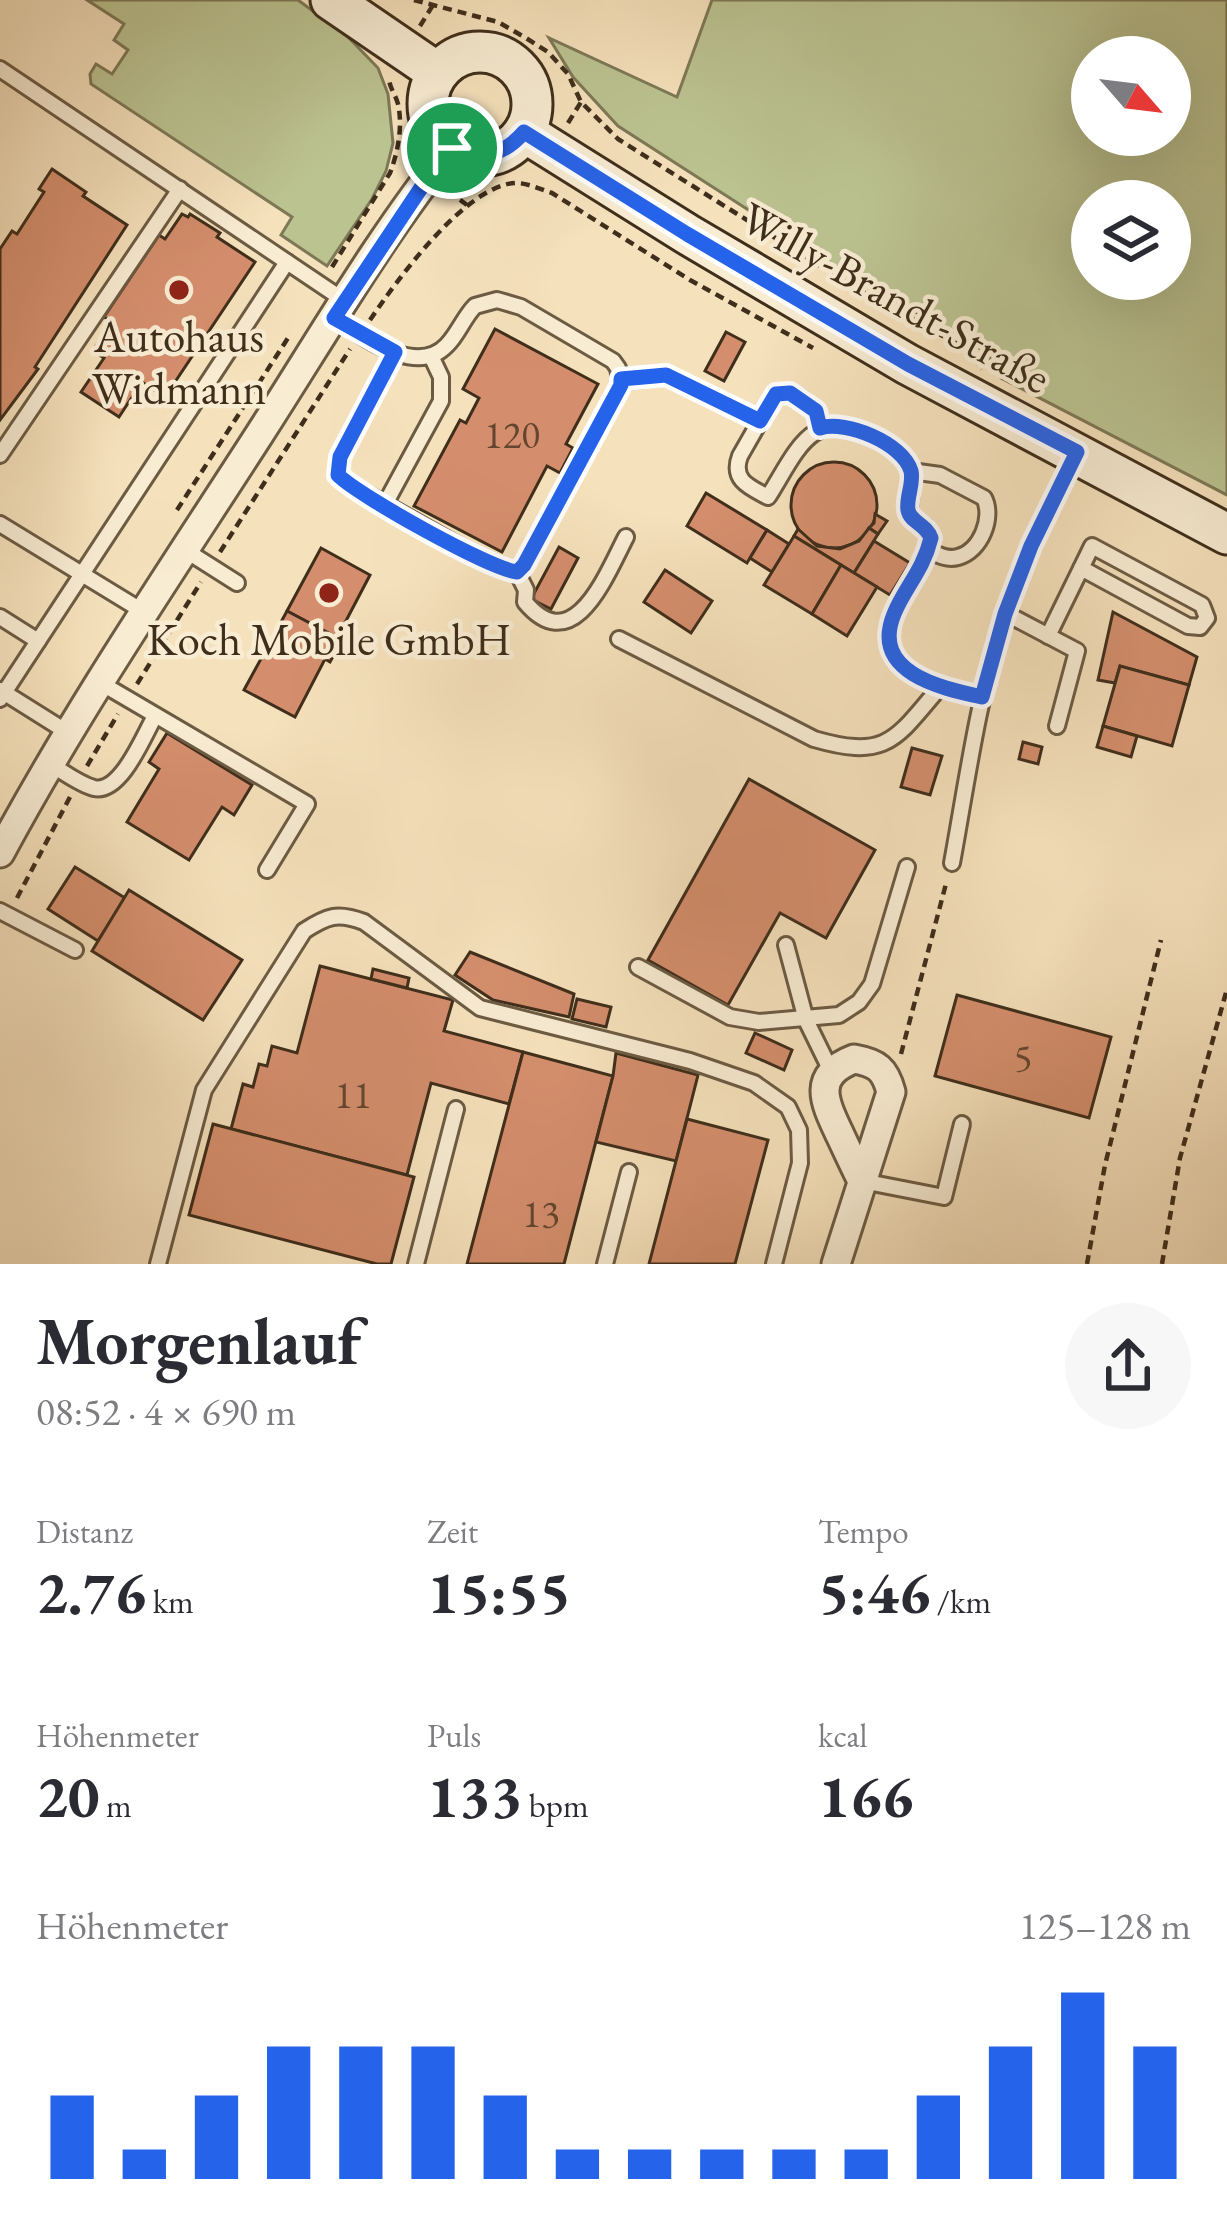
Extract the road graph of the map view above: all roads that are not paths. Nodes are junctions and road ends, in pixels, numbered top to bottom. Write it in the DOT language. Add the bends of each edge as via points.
graph roads {
  1 [pos="331,0"];
  2 [pos="422,62"];
  3 [pos="0,69"];
  4 [pos="524,132"];
  5 [pos="452,148"];
  6 [pos="180,190"];
  7 [pos="287,262"];
  8 [pos="340,310"];
  9 [pos="395,352"];
  10 [pos="431,356"];
  11 [pos="820,428"];
  12 [pos="1077,452"];
  13 [pos="0,454"];
  14 [pos="910,470"];
  15 [pos="384,506"];
  16 [pos="0,524"];
  17 [pos="1227,534"];
  18 [pos="626,537"];
  19 [pos="185,550"];
  20 [pos="928,550"];
  21 [pos="1081,568"];
  22 [pos="517,572"];
  23 [pos="81,574"];
  24 [pos="237,583"];
  25 [pos="144,612"];
  26 [pos="1005,614"];
  27 [pos="0,617"];
  28 [pos="1048,636"];
  29 [pos="619,639"];
  30 [pos="38,641"];
  31 [pos="99,682"];
  32 [pos="940,687"];
  33 [pos="1,694"];
  34 [pos="982,697"];
  35 [pos="155,716"];
  36 [pos="1057,726"];
  37 [pos="67,732"];
  38 [pos="48,763"];
  39 [pos="0,853"];
  40 [pos="952,863"];
  41 [pos="907,867"];
  42 [pos="267,870"];
  43 [pos="4,913"];
  44 [pos="786,945"];
  45 [pos="75,950"];
  46 [pos="638,968"];
  47 [pos="806,1020"];
  48 [pos="831,1071"];
  49 [pos="456,1109"];
  50 [pos="962,1124"];
  51 [pos="629,1172"];
  52 [pos="862,1181"];
  53 [pos="158,1264"];
  54 [pos="416,1264"];
  55 [pos="605,1264"];
  56 [pos="774,1264"];
  57 [pos="836,1264"];
  1 -- 2 [label="main road"];
  2 -- 4 [label="main road" via="503,56 528,81"];
  2 -- 5 [label="main road" via="431,122"];
  3 -- 6 [label="lane"];
  4 -- 5 [label="main road" via="499,153"];
  4 -- 12 [label="main road, Willy-Brandt-Straße" via="908,364"];
  5 -- 8 [label="street"];
  6 -- 7 [label="lane"];
  6 -- 13 [label="lane"];
  7 -- 8 [label="lane"];
  7 -- 23 [label="lane"];
  8 -- 9 [label="lane" via="360,334"];
  8 -- 19 [label="street"];
  9 -- 10 [label="lane"];
  9 -- 15 [label="lane" via="338,466 344,481"];
  10 -- 15 [label="lane" via="441,400"];
  10 -- 22 [label="lane" via="475,306 497,300 618,368 621,385"];
  11 -- 11 [label="lane" via="768,497 740,480 736,467 782,392 816,411"];
  11 -- 14 [label="lane" via="866,434"];
  12 -- 17 [label="main road, Willy-Brandt-Straße"];
  12 -- 26 [label="lane"];
  14 -- 20 [label="lane" via="908,509 929,531"];
  14 -- 20 [label="lane" via="940,475 988,505 988,520 965,554"];
  15 -- 22 [label="lane"];
  16 -- 23 [label="lane"];
  18 -- 22 [label="lane" via="575,618 533,612"];
  19 -- 24 [label="lane"];
  19 -- 25 [label="street"];
  20 -- 32 [label="lane" via="890,634 899,663"];
  21 -- 21 [label="lane" via="1092,546 1202,605 1207,618 1188,626"];
  21 -- 28 [label="lane"];
  23 -- 25 [label="lane"];
  23 -- 30 [label="lane"];
  25 -- 31 [label="street"];
  26 -- 28 [label="lane"];
  26 -- 34 [label="lane"];
  27 -- 30 [label="lane"];
  28 -- 36 [label="lane" via="1077,651"];
  29 -- 32 [label="lane" via="839,746 884,745"];
  30 -- 33 [label="lane"];
  31 -- 35 [label="lane"];
  31 -- 37 [label="street"];
  32 -- 34 [label="lane"];
  33 -- 37 [label="lane"];
  34 -- 40 [label="lane"];
  35 -- 38 [label="lane" via="111,786 79,781"];
  35 -- 42 [label="lane" via="307,804"];
  37 -- 38 [label="street"];
  38 -- 39 [label="street"];
  41 -- 47 [label="lane" via="872,984 839,1016"];
  43 -- 45 [label="lane"];
  44 -- 47 [label="lane"];
  46 -- 47 [label="lane" via="730,1017"];
  47 -- 48 [label="lane"];
  48 -- 52 [label="street" via="825,1100"];
  48 -- 52 [label="street" via="854,1059 887,1076 891,1092"];
  49 -- 54 [label="lane"];
  50 -- 52 [label="lane" via="944,1197"];
  51 -- 55 [label="lane"];
  52 -- 57 [label="street"];
  53 -- 56 [label="lane" via="204,1090 304,931 346,915 480,1008 690,1061 754,1083 788,1107 800,1163"];
}
